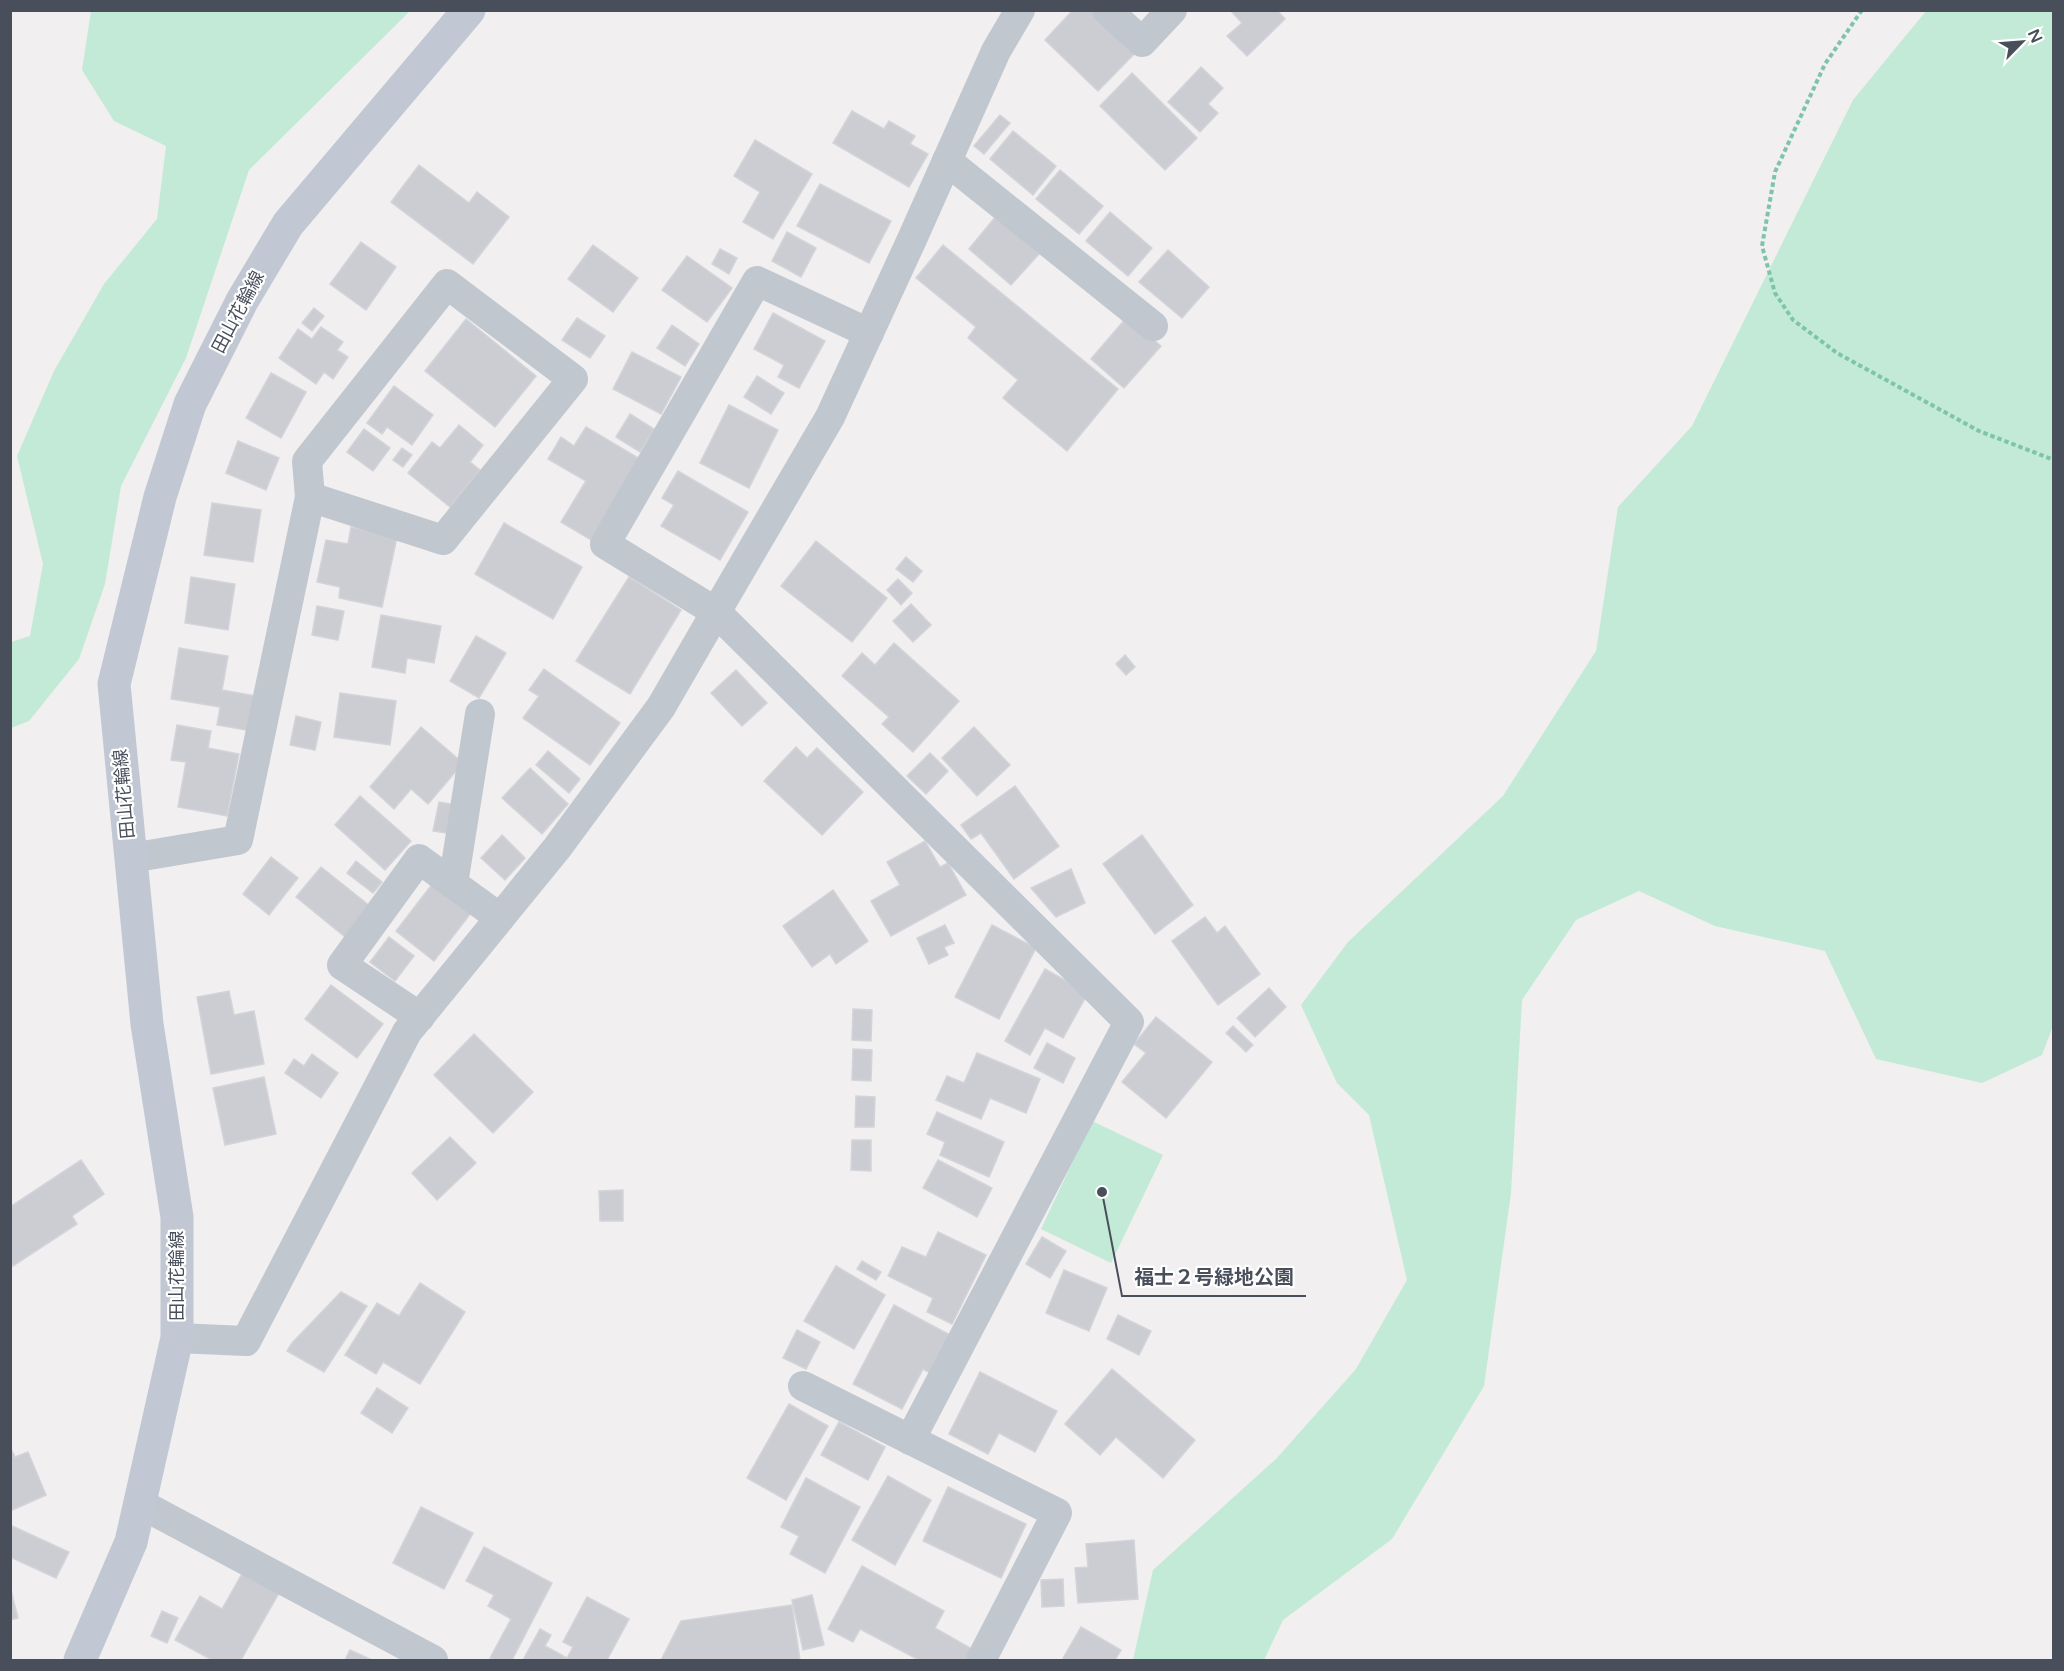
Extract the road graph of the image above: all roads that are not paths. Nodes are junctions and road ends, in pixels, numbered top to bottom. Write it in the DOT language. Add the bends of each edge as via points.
graph roads {
  1 [pos="469,10"];
  2 [pos="1020,10"];
  3 [pos="1107,10"];
  4 [pos="1172,10"];
  5 [pos="947,161"];
  6 [pos="1153,326"];
  7 [pos="868,333"];
  8 [pos="309,497"];
  9 [pos="717,612"];
  10 [pos="480,714"];
  11 [pos="130,858"];
  12 [pos="453,884"];
  13 [pos="500,918"];
  14 [pos="420,1017"];
  15 [pos="177,1338"];
  16 [pos="802,1386"];
  17 [pos="910,1440"];
  18 [pos="140,1503"];
  19 [pos="81,1660"];
  20 [pos="433,1660"];
  21 [pos="981,1660"];
  1 -- 11 [label="main road, 田山花輪線" via="288,224 242,302 190,404 160,497 114,684"];
  2 -- 5 [label="street" via="996,51"];
  3 -- 4 [label="street" via="1142,42"];
  5 -- 6 [label="street"];
  5 -- 7 [label="street"];
  7 -- 9 [label="street" via="830,417"];
  7 -- 9 [label="street" via="757,281 605,544"];
  8 -- 8 [label="street" via="443,540 573,379 447,284 307,461"];
  8 -- 11 [label="street" via="238,840"];
  9 -- 13 [label="street" via="661,707"];
  9 -- 17 [label="street" via="1129,1022"];
  10 -- 12 [label="street"];
  11 -- 15 [label="main road, 田山花輪線" via="147,1024 177,1217"];
  12 -- 13 [label="street"];
  12 -- 14 [label="street" via="419,859 342,965"];
  13 -- 14 [label="street"];
  14 -- 15 [label="street" via="407,1032 246,1341"];
  15 -- 18 [label="main road, 田山花輪線"];
  16 -- 17 [label="street"];
  17 -- 21 [label="street" via="1057,1513"];
  18 -- 19 [label="main road, 田山花輪線" via="131,1542"];
  18 -- 20 [label="street"];
}
